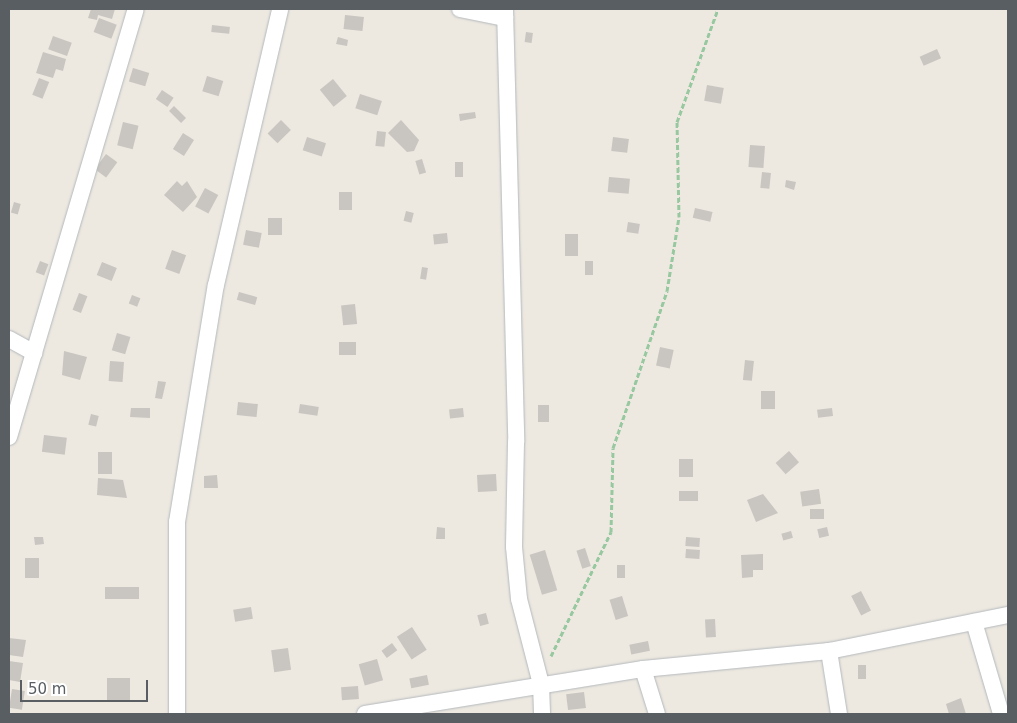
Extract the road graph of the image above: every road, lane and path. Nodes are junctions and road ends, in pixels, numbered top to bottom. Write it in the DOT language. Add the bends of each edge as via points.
graph roads {
  1 [pos="136,9"];
  2 [pos="280,9"];
  3 [pos="460,9"];
  4 [pos="718,9"];
  5 [pos="505,14"];
  6 [pos="9,339"];
  7 [pos="34,354"];
  8 [pos="9,437"];
  9 [pos="1008,615"];
  10 [pos="974,622"];
  11 [pos="829,651"];
  12 [pos="550,659"];
  13 [pos="643,669"];
  14 [pos="541,684"];
  15 [pos="177,714"];
  16 [pos="365,714"];
  17 [pos="542,714"];
  18 [pos="657,714"];
  19 [pos="840,714"];
  20 [pos="1001,714"];
  1 -- 7 [label="street"];
  2 -- 15 [label="street" via="216,285 177,522"];
  3 -- 5 [label="street"];
  4 -- 12 [label="path" via="677,122 677,226 666,292 613,448 611,532"];
  5 -- 14 [label="street" via="516,442 514,547 519,599"];
  6 -- 7 [label="street"];
  7 -- 8 [label="street"];
  9 -- 10 [label="street"];
  10 -- 11 [label="street"];
  10 -- 20 [label="street"];
  11 -- 13 [label="street"];
  11 -- 19 [label="street"];
  13 -- 14 [label="street"];
  13 -- 18 [label="street"];
  14 -- 16 [label="street"];
  14 -- 17 [label="street"];
}
